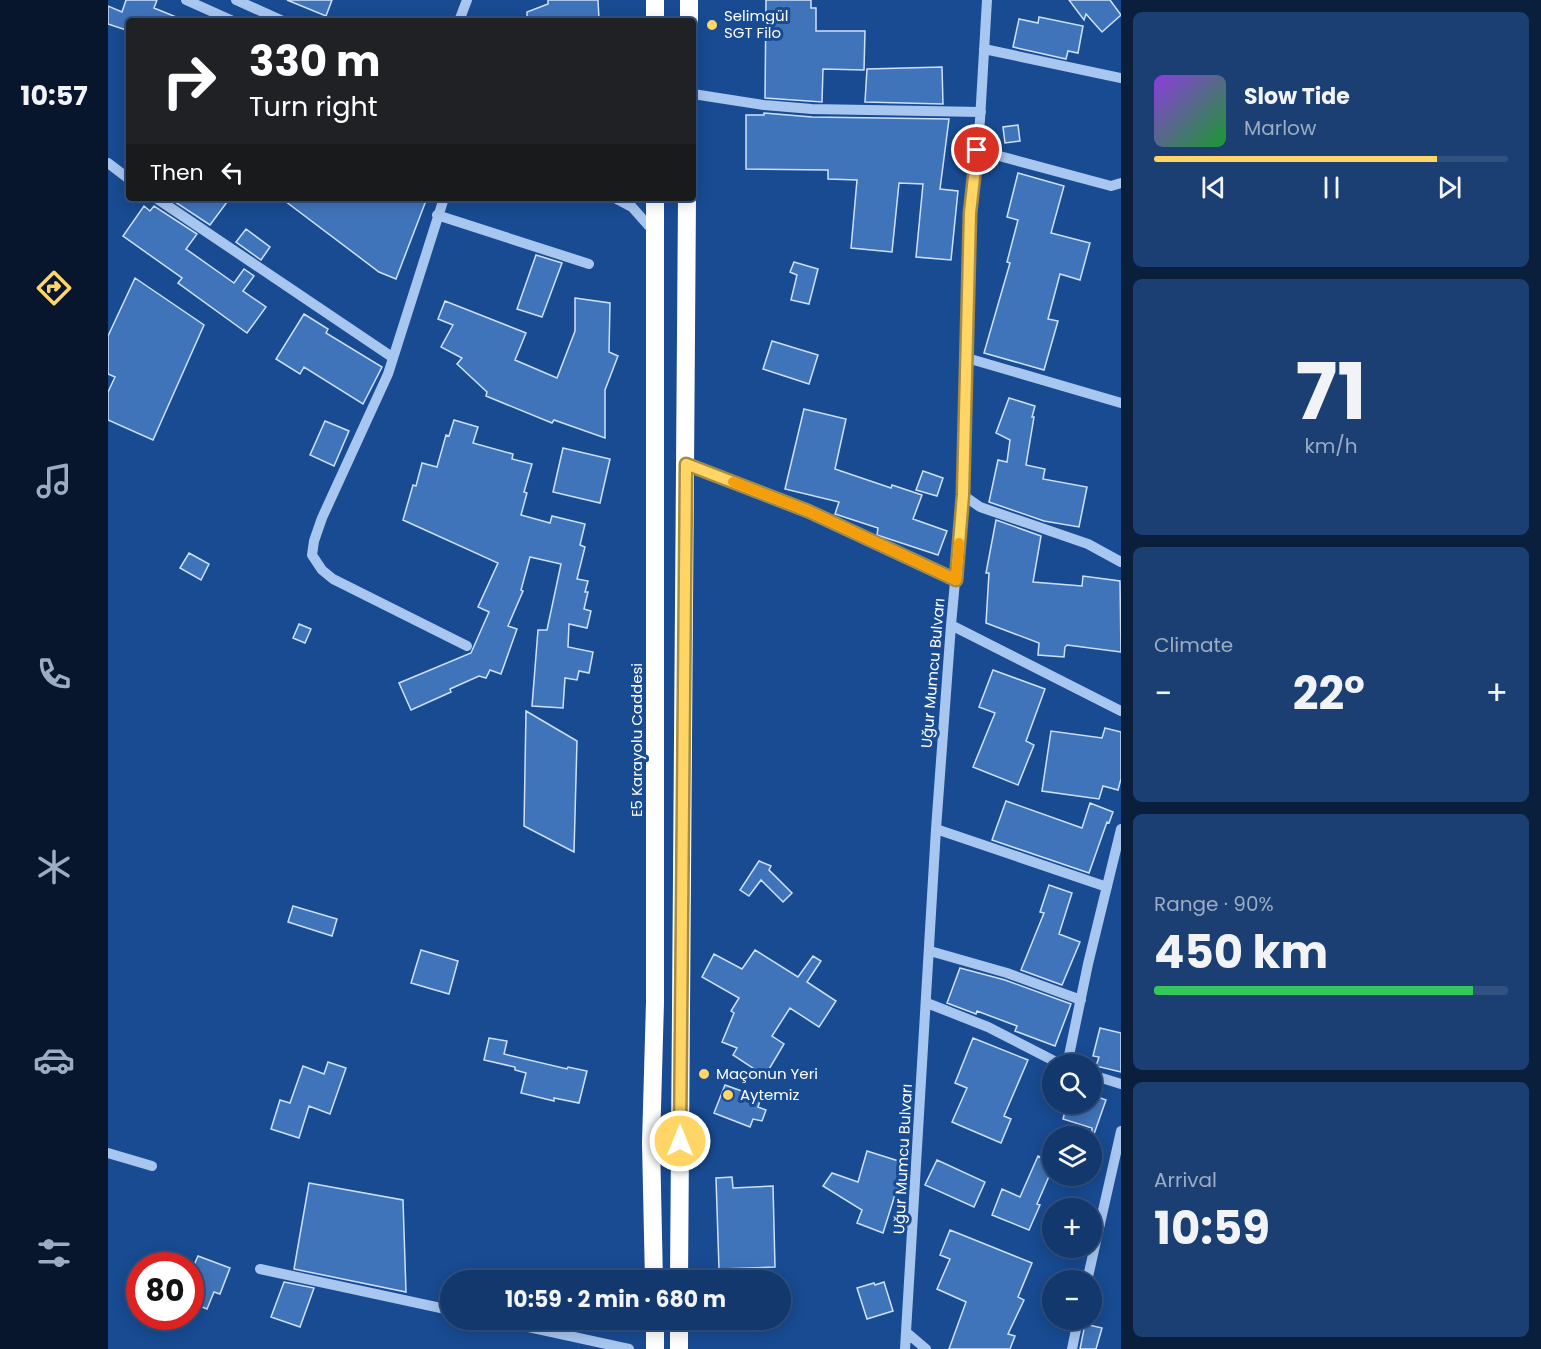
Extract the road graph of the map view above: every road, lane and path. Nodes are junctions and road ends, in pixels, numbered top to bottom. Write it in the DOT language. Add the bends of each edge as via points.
graph roads {
  1 [pos="186,0"];
  2 [pos="236,0"];
  3 [pos="467,0"];
  4 [pos="655,0"];
  5 [pos="689,0"];
  6 [pos="987,0"];
  7 [pos="226,18"];
  8 [pos="276,18"];
  9 [pos="460,18"];
  10 [pos="655,18"];
  11 [pos="689,18"];
  12 [pos="984,50"];
  13 [pos="1121,78"];
  14 [pos="696,94"];
  15 [pos="981,112"];
  16 [pos="977,150"];
  17 [pos="108,164"];
  18 [pos="126,177"];
  19 [pos="1121,183"];
  20 [pos="160,201"];
  21 [pos="443,201"];
  22 [pos="621,201"];
  23 [pos="655,201"];
  24 [pos="687,201"];
  25 [pos="437,215"];
  26 [pos="655,234"];
  27 [pos="589,264"];
  28 [pos="392,357"];
  29 [pos="967,358"];
  30 [pos="1121,403"];
  31 [pos="686,464"];
  32 [pos="963,495"];
  33 [pos="1121,562"];
  34 [pos="956,580"];
  35 [pos="951,625"];
  36 [pos="466,646"];
  37 [pos="1121,711"];
  38 [pos="936,829"];
  39 [pos="1121,829"];
  40 [pos="1107,887"];
  41 [pos="930,951"];
  42 [pos="1081,1000"];
  43 [pos="927,1003"];
  44 [pos="1042,1054"];
  45 [pos="1067,1054"];
  46 [pos="1102,1078"];
  47 [pos="1121,1084"];
  48 [pos="1121,1131"];
  49 [pos="108,1153"];
  50 [pos="152,1166"];
  51 [pos="260,1269"];
  52 [pos="654,1270"];
  53 [pos="679,1270"];
  54 [pos="1089,1270"];
  55 [pos="440,1308"];
  56 [pos="542,1330"];
  57 [pos="655,1330"];
  58 [pos="679,1330"];
  59 [pos="1076,1330"];
  60 [pos="906,1332"];
  61 [pos="630,1349"];
  62 [pos="655,1349"];
  63 [pos="679,1349"];
  64 [pos="905,1349"];
  65 [pos="926,1349"];
  66 [pos="1072,1349"];
  1 -- 7 [label="street"];
  2 -- 8 [label="street"];
  3 -- 9 [label="street"];
  4 -- 10 [label="highway"];
  5 -- 11 [label="highway"];
  6 -- 12 [label="street, Uğur Mumcu Bulvarı"];
  12 -- 13 [label="street"];
  12 -- 15 [label="street, Uğur Mumcu Bulvarı"];
  14 -- 15 [label="street" via="812,109"];
  15 -- 16 [label="street, Uğur Mumcu Bulvarı"];
  16 -- 19 [label="street" via="1111,186"];
  16 -- 29 [label="street, Uğur Mumcu Bulvarı" via="970,213"];
  17 -- 18 [label="street"];
  20 -- 28 [label="street"];
  21 -- 25 [label="street"];
  22 -- 26 [label="street" via="632,207"];
  23 -- 26 [label="highway, E5 Karayolu Caddesi"];
  24 -- 31 [label="highway"];
  25 -- 27 [label="street"];
  25 -- 28 [label="street"];
  26 -- 52 [label="highway, E5 Karayolu Caddesi"];
  28 -- 36 [label="street" via="388,374 322,518 312,555 333,579"];
  29 -- 30 [label="street"];
  29 -- 32 [label="street, Uğur Mumcu Bulvarı"];
  31 -- 34 [label="street" via="808,511"];
  31 -- 53 [label="highway"];
  32 -- 33 [label="street" via="980,507 1088,543"];
  32 -- 34 [label="street, Uğur Mumcu Bulvarı"];
  34 -- 35 [label="street, Uğur Mumcu Bulvarı"];
  35 -- 37 [label="street"];
  35 -- 38 [label="street, Uğur Mumcu Bulvarı"];
  38 -- 40 [label="street"];
  38 -- 41 [label="street, Uğur Mumcu Bulvarı"];
  39 -- 40 [label="street"];
  40 -- 42 [label="street"];
  41 -- 42 [label="street"];
  41 -- 43 [label="street, Uğur Mumcu Bulvarı"];
  42 -- 45 [label="street"];
  43 -- 44 [label="street"];
  43 -- 60 [label="street, Uğur Mumcu Bulvarı"];
  46 -- 47 [label="street"];
  48 -- 54 [label="street"];
  49 -- 50 [label="street"];
  51 -- 55 [label="street"];
  56 -- 61 [label="street"];
  57 -- 62 [label="highway"];
  58 -- 63 [label="highway"];
  59 -- 66 [label="street"];
  60 -- 64 [label="street, Uğur Mumcu Bulvarı"];
  60 -- 65 [label="street"];
}
